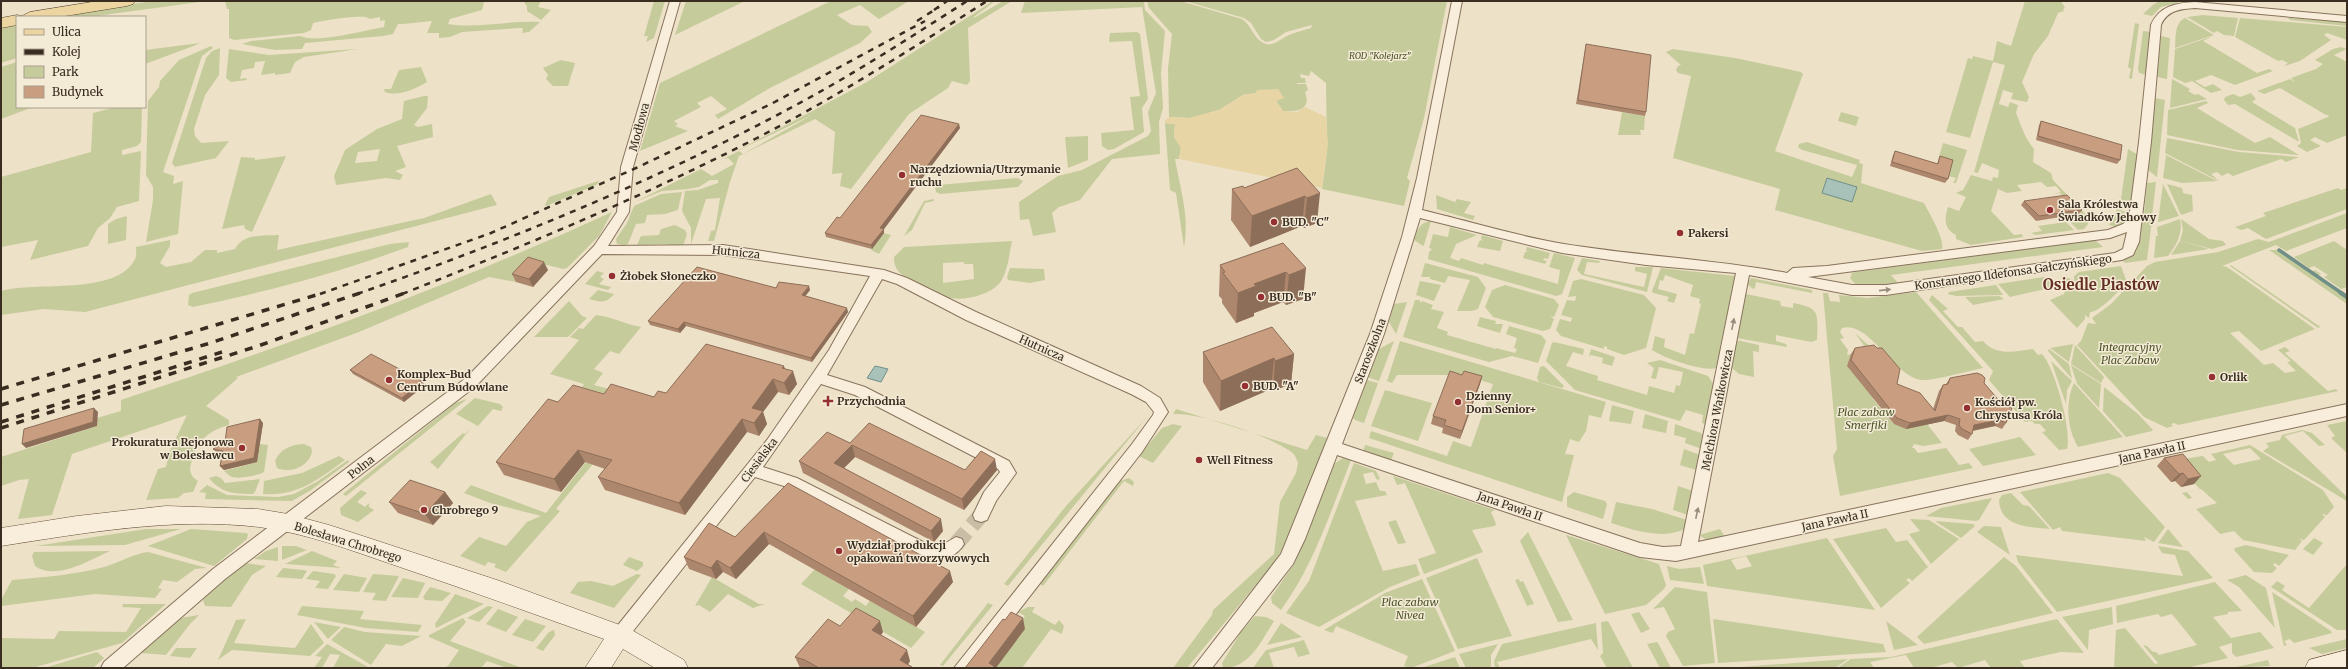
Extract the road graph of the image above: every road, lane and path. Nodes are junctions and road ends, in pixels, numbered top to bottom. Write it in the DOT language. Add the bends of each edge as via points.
graph roads {
  1 [pos="127,1"];
  2 [pos="675,1"];
  3 [pos="1457,1"];
  4 [pos="36,16"];
  5 [pos="2347,19"];
  6 [pos="16,20"];
  7 [pos="1,23"];
  8 [pos="1415,213"];
  9 [pos="2134,221"];
  10 [pos="599,249"];
  11 [pos="1862,267"];
  12 [pos="1743,269"];
  13 [pos="1758,272"];
  14 [pos="879,273"];
  15 [pos="1864,291"];
  16 [pos="818,378"];
  17 [pos="2347,410"];
  18 [pos="1332,447"];
  19 [pos="752,470"];
  20 [pos="981,515"];
  21 [pos="288,523"];
  22 [pos="1,537"];
  23 [pos="956,544"];
  24 [pos="1688,551"];
  25 [pos="620,635"];
  26 [pos="2347,661"];
  27 [pos="110,668"];
  28 [pos="596,668"];
  29 [pos="676,668"];
  30 [pos="963,668"];
  31 [pos="1202,668"];
  32 [pos="2317,668"];
  1 -- 4 [label="main road"];
  2 -- 10 [label="street, Modłowa" via="628,167 623,212"];
  3 -- 8 [label="street, Staroszkolna"];
  5 -- 9 [label="street, Konstantego Ildefonsa Gałczyńskiego" via="2195,5 2174,8 2161,15 2156,25 2145,142"];
  6 -- 7 [label="main road"];
  8 -- 12 [label="street, Konstantego Ildefonsa Gałczyńskiego" via="1562,248 1646,260"];
  8 -- 18 [label="street, Staroszkolna" via="1382,320"];
  9 -- 11 [label="street, Konstantego Ildefonsa Gałczyńskiego" via="2115,233"];
  15 -- 9 [label="street, Konstantego Ildefonsa Gałczyńskiego, one-way" via="1905,288 2123,256 2131,248"];
  10 -- 14 [label="street, Hutnicza" via="723,250"];
  10 -- 21 [label="street, Polna" via="471,382"];
  11 -- 13 [label="street, Konstantego Ildefonsa Gałczyńskiego" via="1818,273"];
  11 -- 15 [label="street, Konstantego Ildefonsa Gałczyńskiego" via="1848,271 1844,276 1853,287"];
  12 -- 13 [label="street, Konstantego Ildefonsa Gałczyńskiego"];
  24 -- 12 [label="street, Melchiora Wańkowicza, one-way"];
  13 -- 15 [label="street, Konstantego Ildefonsa Gałczyńskiego" via="1839,289"];
  14 -- 16 [label="street, Ciesielska"];
  14 -- 30 [label="street, Hutnicza" via="902,281 1143,394 1156,403 1160,412 1137,448"];
  16 -- 19 [label="street, Ciesielska"];
  16 -- 20 [label="street" via="870,396 1004,465 1008,473 994,491"];
  17 -- 24 [label="street, Jana Pawła II"];
  18 -- 24 [label="street, Jana Pawła II" via="1640,550 1663,554"];
  18 -- 31 [label="street, Staroszkolna" via="1287,559"];
  19 -- 23 [label="street" via="792,482 927,552 941,553 950,550"];
  19 -- 25 [label="street, Ciesielska"];
  21 -- 22 [label="street, Bolesława Chrobrego" via="258,518 166,515"];
  21 -- 25 [label="street, Bolesława Chrobrego" via="498,590"];
  21 -- 27 [label="street, Polna" via="219,574"];
  25 -- 28 [label="street"];
  25 -- 29 [label="street, Bolesława Chrobrego"];
  26 -- 32 [label="street"];
}
